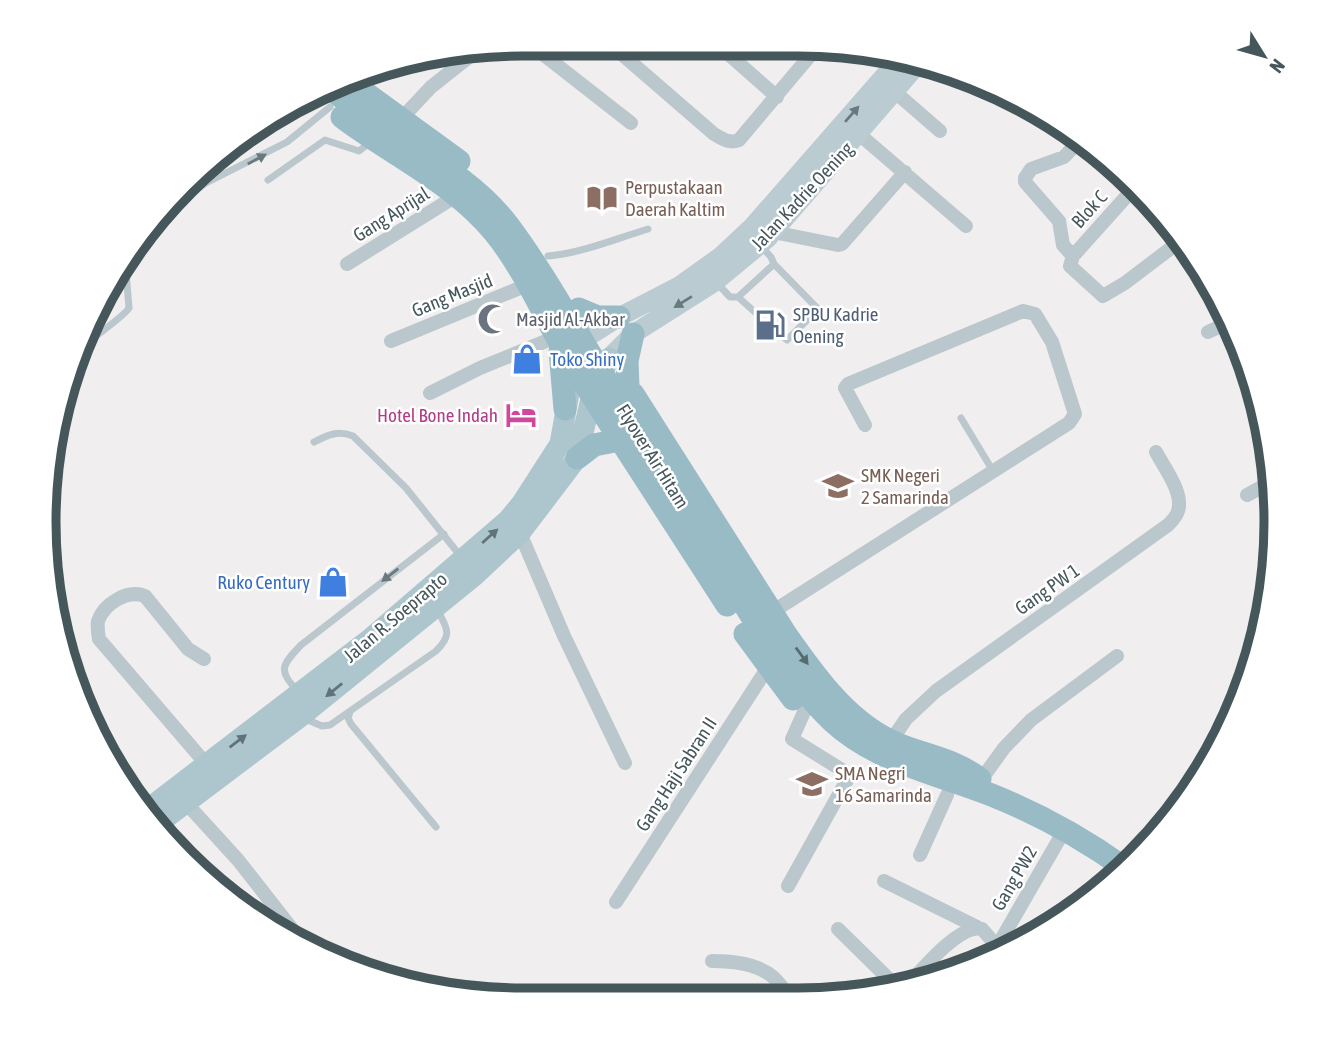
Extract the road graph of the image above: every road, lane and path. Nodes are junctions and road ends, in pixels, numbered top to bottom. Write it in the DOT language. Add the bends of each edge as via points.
graph roads {
  1 [pos="545,56"];
  2 [pos="624,56"];
  3 [pos="731,56"];
  4 [pos="810,56"];
  5 [pos="466,60"];
  6 [pos="893,66"];
  7 [pos="913,71"];
  8 [pos="357,86"];
  9 [pos="895,92"];
  10 [pos="777,97"];
  11 [pos="328,98"];
  12 [pos="329,98"];
  13 [pos="321,102"];
  14 [pos="401,119"];
  15 [pos="631,123"];
  16 [pos="940,131"];
  17 [pos="859,134"];
  18 [pos="372,141"];
  19 [pos="1074,147"];
  20 [pos="905,172"];
  21 [pos="268,180"];
  22 [pos="196,190"];
  23 [pos="1129,193"];
  24 [pos="190,194"];
  25 [pos="456,197"];
  26 [pos="967,226"];
  27 [pos="648,229"];
  28 [pos="766,239"];
  29 [pos="1174,246"];
  30 [pos="548,256"];
  31 [pos="1073,256"];
  32 [pos="346,264"];
  33 [pos="774,264"];
  34 [pos="126,276"];
  35 [pos="715,282"];
  36 [pos="527,285"];
  37 [pos="738,297"];
  38 [pos="579,309"];
  39 [pos="757,314"];
  40 [pos="626,326"];
  41 [pos="1221,326"];
  42 [pos="778,332"];
  43 [pos="1208,332"];
  44 [pos="594,333"];
  45 [pos="95,335"];
  46 [pos="557,339"];
  47 [pos="391,341"];
  48 [pos="608,358"];
  49 [pos="576,370"];
  50 [pos="628,387"];
  51 [pos="430,393"];
  52 [pos="592,395"];
  53 [pos="565,409"];
  54 [pos="961,418"];
  55 [pos="865,425"];
  56 [pos="620,440"];
  57 [pos="314,442"];
  58 [pos="1156,452"];
  59 [pos="577,458"];
  60 [pos="993,471"];
  61 [pos="1262,487"];
  62 [pos="1247,495"];
  63 [pos="706,509"];
  64 [pos="520,533"];
  65 [pos="444,534"];
  66 [pos="724,538"];
  67 [pos="695,556"];
  68 [pos="464,560"];
  69 [pos="743,568"];
  70 [pos="436,607"];
  71 [pos="772,612"];
  72 [pos="1117,656"];
  73 [pos="204,659"];
  74 [pos="768,667"];
  75 [pos="301,694"];
  76 [pos="350,712"];
  77 [pos="804,712"];
  78 [pos="300,717"];
  79 [pos="891,741"];
  80 [pos="625,763"];
  81 [pos="207,765"];
  82 [pos="985,789"];
  83 [pos="947,795"];
  84 [pos="187,804"];
  85 [pos="157,812"];
  86 [pos="160,815"];
  87 [pos="436,827"];
  88 [pos="1065,829"];
  89 [pos="920,855"];
  90 [pos="1116,863"];
  91 [pos="884,881"];
  92 [pos="788,886"];
  93 [pos="616,902"];
  94 [pos="290,927"];
  95 [pos="977,927"];
  96 [pos="838,929"];
  97 [pos="1004,940"];
  98 [pos="995,944"];
  99 [pos="712,961"];
  100 [pos="920,972"];
  101 [pos="889,979"];
  102 [pos="783,988"];
  1 -- 15 [label="street"];
  2 -- 10 [label="street" via="727,142 739,140"];
  3 -- 10 [label="street"];
  4 -- 10 [label="street"];
  5 -- 14 [label="street"];
  40 -- 6 [label="main road, Jalan Kadrie Oening, one-way" via="721,256"];
  7 -- 9 [label="main road, Jalan Kadrie Oening"];
  8 -- 14 [label="highway"];
  9 -- 16 [label="street"];
  9 -- 17 [label="main road, Jalan Kadrie Oening"];
  11 -- 18 [label="highway"];
  12 -- 82 [label="highway, Flyover Air Hitam" via="369,118 467,184 506,223 755,622 830,719 866,746 911,766"];
  22 -- 13 [label="lane, one-way" via="287,142"];
  14 -- 30 [label="highway" via="486,181"];
  17 -- 20 [label="street"];
  17 -- 28 [label="main road, Jalan Kadrie Oening"];
  18 -- 21 [label="lane" via="359,151 325,140"];
  18 -- 25 [label="highway"];
  19 -- 31 [label="street" via="1065,157 1031,169 1025,178 1059,221 1063,245"];
  20 -- 26 [label="street"];
  20 -- 28 [label="street" via="842,244"];
  22 -- 24 [label="lane"];
  23 -- 31 [label="street, Blok C"];
  25 -- 32 [label="street, Gang Aprijal"];
  25 -- 36 [label="highway" via="494,232"];
  27 -- 30 [label="lane" via="570,254"];
  28 -- 33 [label="lane"];
  28 -- 35 [label="main road, Jalan Kadrie Oening"];
  29 -- 31 [label="street" via="1103,296 1070,266"];
  30 -- 38 [label="highway"];
  33 -- 37 [label="lane"];
  33 -- 42 [label="lane" via="818,310 787,340"];
  34 -- 45 [label="lane" via="127,313"];
  35 -- 37 [label="lane" via="730,297"];
  35 -- 40 [label="main road, Jalan Kadrie Oening, one-way"];
  36 -- 46 [label="highway"];
  36 -- 47 [label="street, Gang Masjid"];
  37 -- 39 [label="lane"];
  38 -- 40 [label="highway"];
  38 -- 44 [label="highway"];
  40 -- 44 [label="main road"];
  40 -- 48 [label="main road"];
  40 -- 50 [label="highway"];
  41 -- 43 [label="street"];
  44 -- 48 [label="highway"];
  44 -- 49 [label="main road, Jalan R. Soeprapto"];
  46 -- 49 [label="highway"];
  46 -- 51 [label="street"];
  46 -- 53 [label="highway"];
  48 -- 50 [label="highway"];
  48 -- 52 [label="main road, Jalan R. Soeprapto"];
  49 -- 52 [label="highway"];
  49 -- 53 [label="main road, Jalan R. Soeprapto"];
  50 -- 63 [label="highway"];
  52 -- 56 [label="highway"];
  52 -- 59 [label="main road, Jalan R. Soeprapto"];
  68 -- 53 [label="main road, Jalan R. Soeprapto, one-way" via="508,520 548,466 560,444"];
  54 -- 60 [label="lane"];
  55 -- 60 [label="street" via="845,388 851,382 1030,311 1052,342 1075,414 1069,423"];
  56 -- 59 [label="highway" via="594,445"];
  56 -- 67 [label="highway"];
  57 -- 65 [label="lane" via="333,433 353,436"];
  58 -- 79 [label="street, Gang PW 1" via="1179,501 1178,512 1168,525 936,691"];
  59 -- 64 [label="main road, Jalan R. Soeprapto"];
  60 -- 71 [label="street"];
  61 -- 62 [label="street"];
  63 -- 66 [label="highway"];
  63 -- 69 [label="lane" via="715,507 748,561"];
  64 -- 70 [label="main road, Jalan R. Soeprapto"];
  64 -- 80 [label="street"];
  65 -- 68 [label="lane"];
  65 -- 75 [label="lane, one-way" via="287,659 283,673"];
  66 -- 67 [label="highway"];
  66 -- 69 [label="highway"];
  67 -- 74 [label="highway"];
  68 -- 75 [label="main road, Jalan R. Soeprapto"];
  69 -- 71 [label="highway"];
  70 -- 76 [label="lane" via="447,628 446,641"];
  70 -- 78 [label="main road, Jalan R. Soeprapto, one-way"];
  71 -- 79 [label="highway, one-way" via="810,669 864,724"];
  72 -- 82 [label="street" via="1031,720 1004,748"];
  73 -- 81 [label="street" via="188,649 145,596 136,593 105,609 97,624 99,639"];
  74 -- 77 [label="highway"];
  74 -- 93 [label="street, Gang Haji Sabran II"];
  81 -- 75 [label="main road, Jalan R. Soeprapto, one-way"];
  76 -- 78 [label="lane" via="322,726"];
  76 -- 87 [label="lane" via="351,724"];
  77 -- 83 [label="highway" via="838,744"];
  77 -- 92 [label="street" via="792,739 842,770 847,780"];
  78 -- 84 [label="main road, Jalan R. Soeprapto"];
  79 -- 82 [label="highway" via="940,758"];
  81 -- 85 [label="main road, Jalan R. Soeprapto"];
  82 -- 83 [label="highway" via="968,800"];
  82 -- 88 [label="highway"];
  83 -- 89 [label="street"];
  84 -- 86 [label="main road, Jalan R. Soeprapto"];
  84 -- 94 [label="street"];
  88 -- 90 [label="highway"];
  88 -- 97 [label="street, Gang PW2"];
  91 -- 95 [label="street"];
  95 -- 98 [label="street"];
  95 -- 100 [label="street" via="953,939"];
  96 -- 101 [label="street"];
  99 -- 102 [label="street" via="739,962 772,976"];
}
